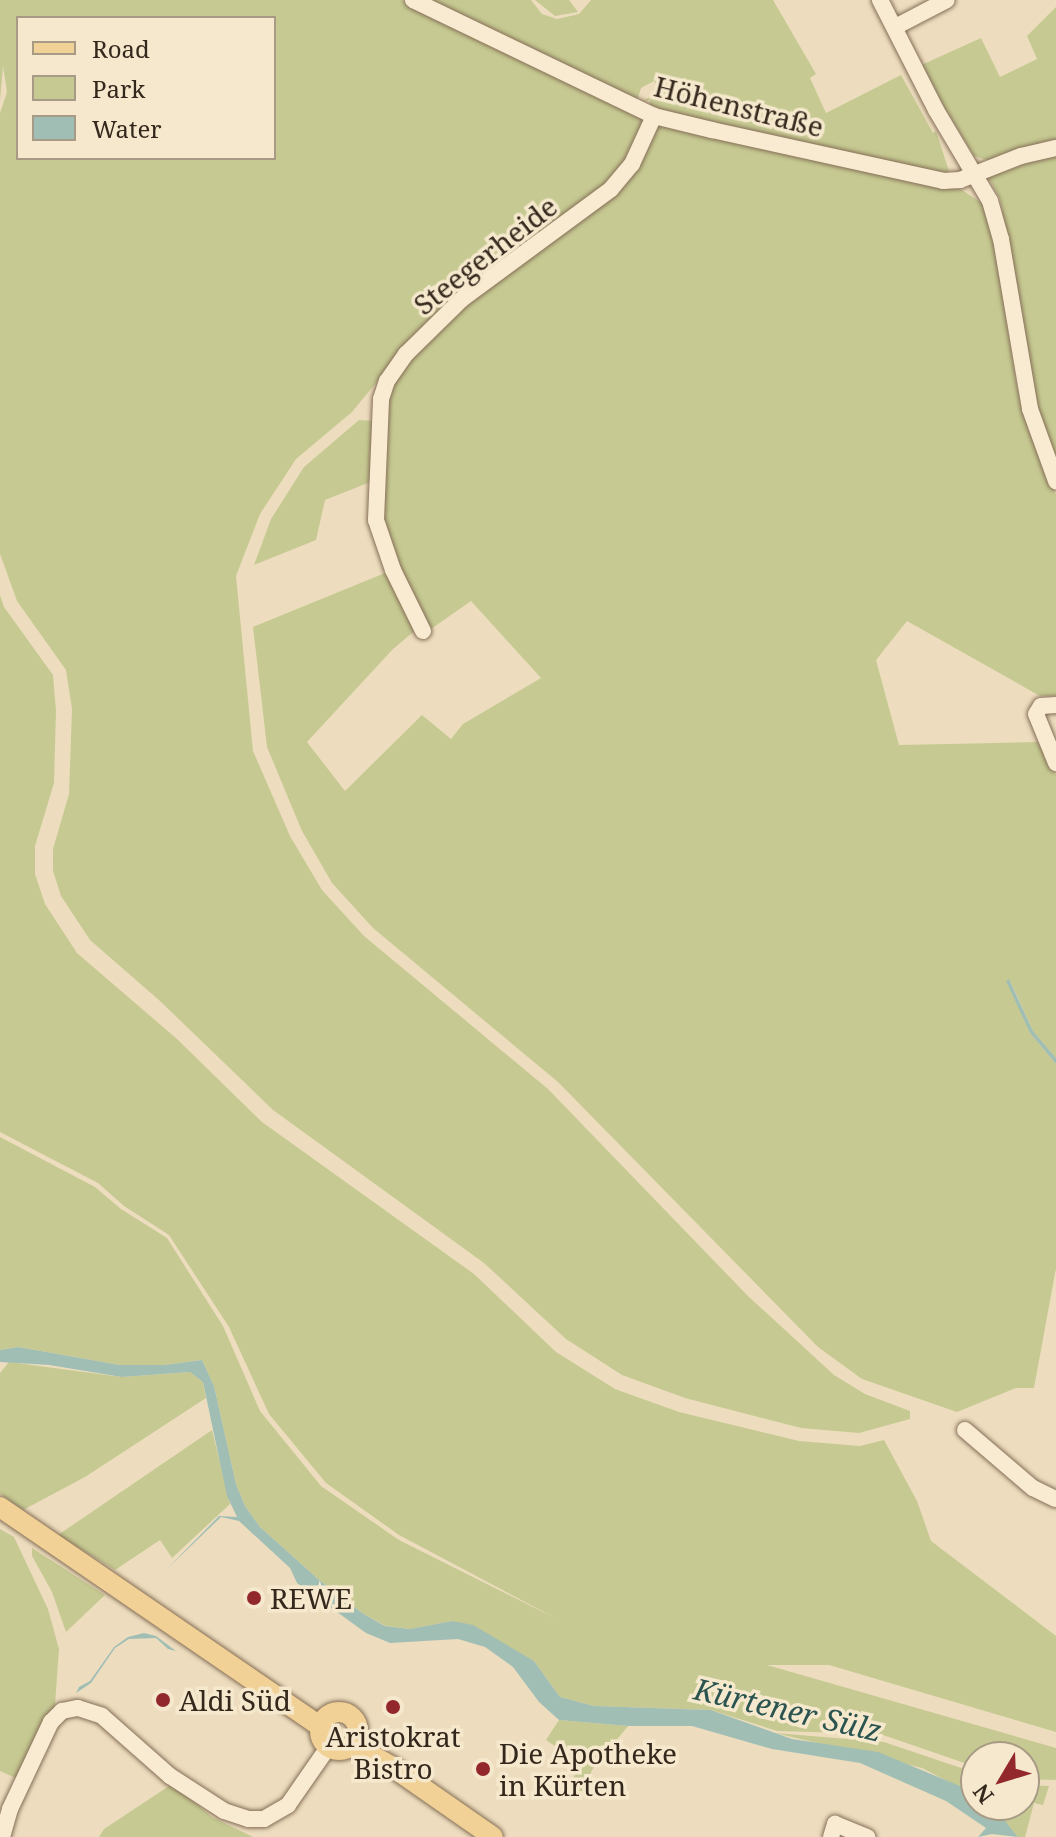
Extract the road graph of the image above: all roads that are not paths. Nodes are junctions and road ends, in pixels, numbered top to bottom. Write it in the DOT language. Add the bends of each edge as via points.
graph roads {
  1 [pos="413,0"];
  2 [pos="880,0"];
  3 [pos="947,0"];
  4 [pos="897,26"];
  5 [pos="654,116"];
  6 [pos="1056,148"];
  7 [pos="976,173"];
  8 [pos="1056,481"];
  9 [pos="423,631"];
  10 [pos="1056,705"];
  11 [pos="1056,763"];
  12 [pos="965,1430"];
  13 [pos="1056,1499"];
  14 [pos="0,1507"];
  15 [pos="320,1726"];
  16 [pos="352,1744"];
  17 [pos="329,1746"];
  18 [pos="2,1837"];
  19 [pos="493,1837"];
  20 [pos="831,1837"];
  21 [pos="868,1837"];
  1 -- 5 [label="street, Höhenstraße"];
  2 -- 4 [label="street"];
  3 -- 4 [label="street"];
  4 -- 7 [label="street" via="915,70"];
  5 -- 7 [label="street, Höhenstraße" via="943,181"];
  5 -- 9 [label="street, Steegerheide" via="632,164 611,189 462,299 406,354 387,381 381,399 376,520 385,552"];
  6 -- 7 [label="street, Höhenstraße"];
  7 -- 8 [label="street" via="997,220 1030,409"];
  10 -- 11 [label="street" via="1041,706 1036,714"];
  12 -- 13 [label="street" via="1033,1488"];
  14 -- 15 [label="main road"];
  15 -- 16 [label="main road" via="334,1712 349,1715 358,1727"];
  15 -- 17 [label="main road"];
  16 -- 17 [label="main road" via="339,1750"];
  16 -- 19 [label="main road"];
  17 -- 18 [label="street" via="288,1805 264,1819 249,1819 224,1811 170,1776 102,1716 78,1708 62,1711 51,1722"];
  20 -- 21 [label="street" via="835,1824"];
}
